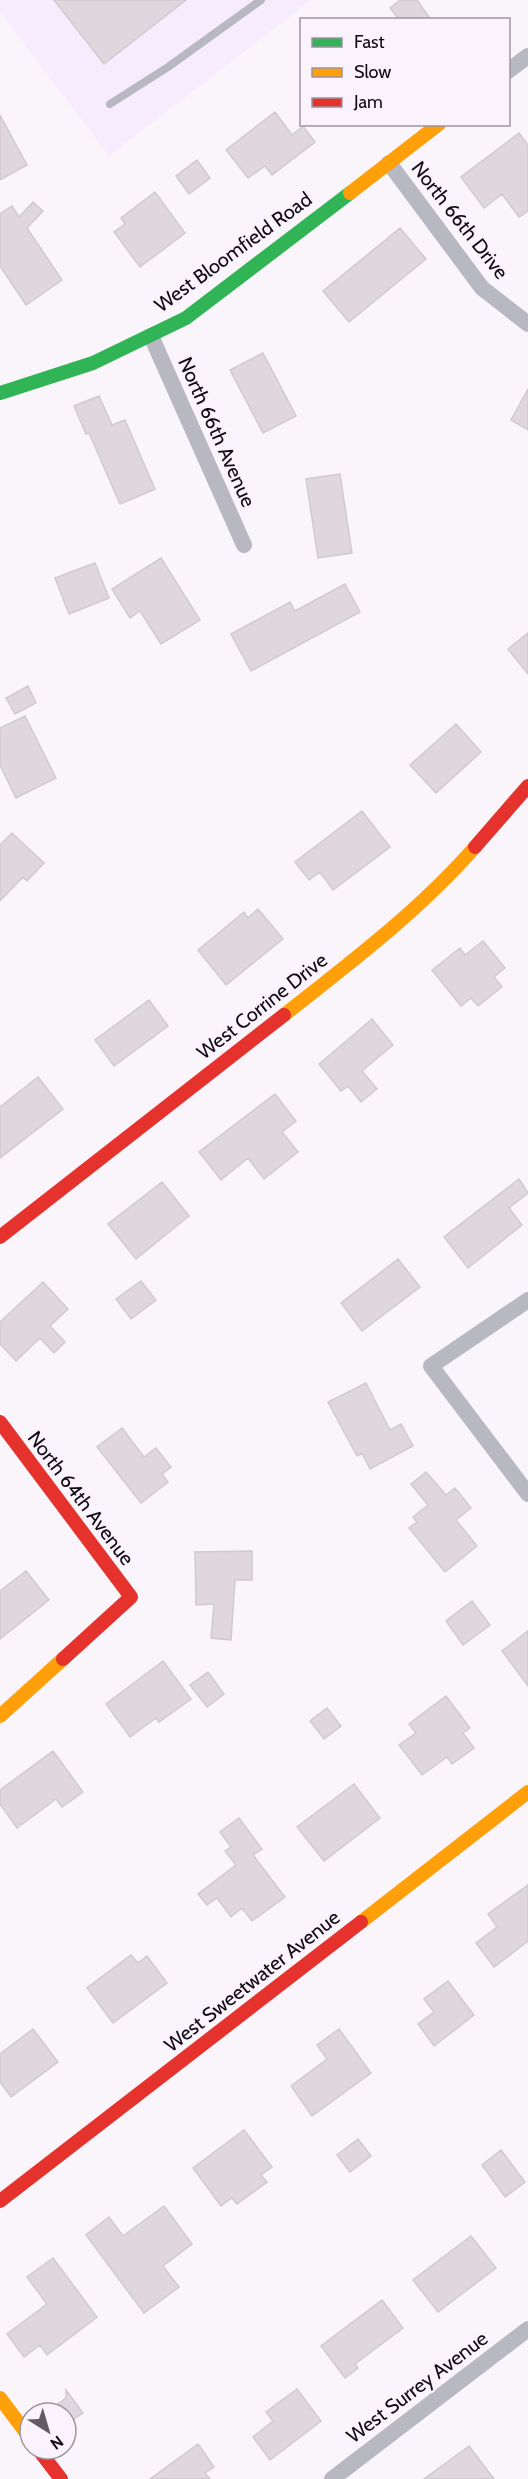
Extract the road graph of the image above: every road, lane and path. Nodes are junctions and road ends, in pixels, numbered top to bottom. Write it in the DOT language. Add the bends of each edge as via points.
graph roads {
  1 [pos="261,0"];
  2 [pos="528,56"];
  3 [pos="510,70"];
  4 [pos="110,104"];
  5 [pos="436,126"];
  6 [pos="389,163"];
  7 [pos="528,324"];
  8 [pos="151,336"];
  9 [pos="0,393"];
  10 [pos="244,545"];
  11 [pos="528,786"];
  12 [pos="0,1237"];
  13 [pos="528,1300"];
  14 [pos="0,1422"];
  15 [pos="528,1494"];
  16 [pos="0,1716"];
  17 [pos="525,1799"];
  18 [pos="0,2201"];
  19 [pos="528,2329"];
  20 [pos="0,2398"];
  21 [pos="18,2422"];
  22 [pos="47,2461"];
  23 [pos="61,2479"];
  24 [pos="332,2479"];
  1 -- 4 [label="lane"];
  2 -- 3 [label="street"];
  5 -- 6 [label="street, West Bloomfield Road"];
  6 -- 7 [label="street, North 66th Drive" via="482,288"];
  6 -- 8 [label="street, West Bloomfield Road" via="186,318"];
  8 -- 9 [label="street, West Bloomfield Road" via="93,363"];
  8 -- 10 [label="street, North 66th Avenue"];
  11 -- 12 [label="street, West Corrine Drive" via="440,887 375,943"];
  13 -- 15 [label="street" via="431,1366"];
  14 -- 16 [label="street, North 64th Avenue" via="130,1597"];
  17 -- 18 [label="street, West Sweetwater Avenue"];
  19 -- 24 [label="street, West Surrey Avenue"];
  20 -- 21 [label="street"];
  22 -- 23 [label="street"];
}
